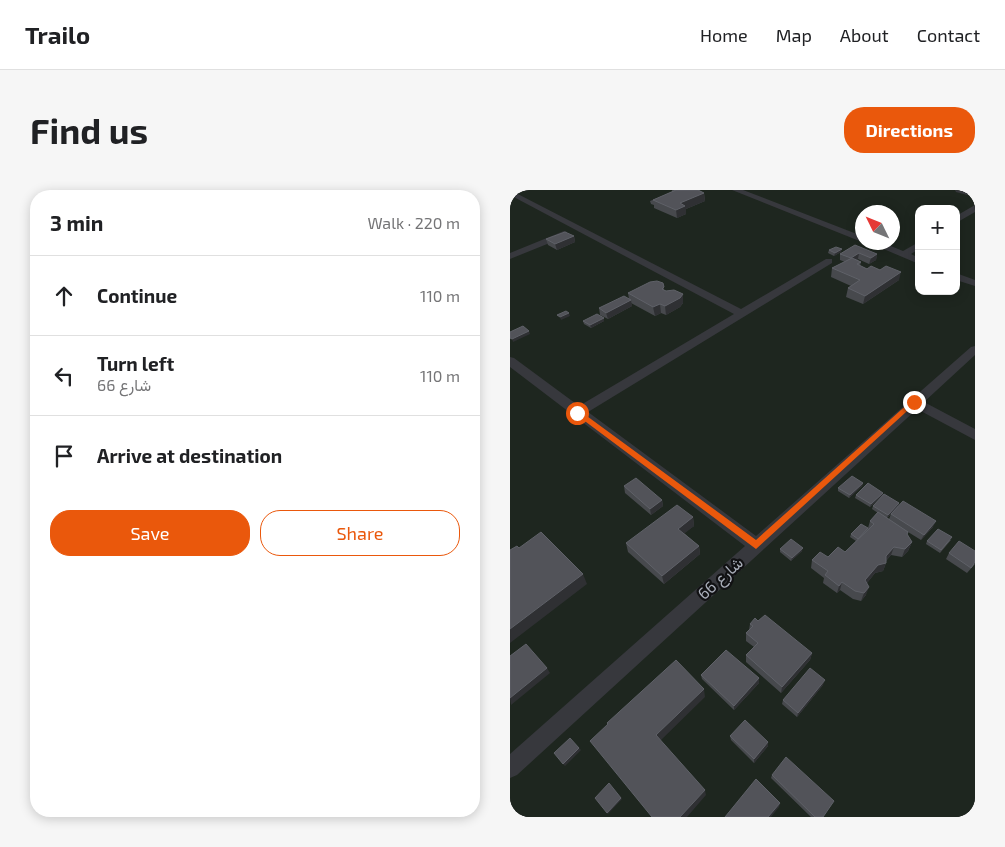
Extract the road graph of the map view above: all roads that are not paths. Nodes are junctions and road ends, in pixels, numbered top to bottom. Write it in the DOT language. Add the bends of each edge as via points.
graph roads {
  1 [pos="736,190"];
  2 [pos="959,190"];
  3 [pos="510,192"];
  4 [pos="975,195"];
  5 [pos="975,208"];
  6 [pos="960,217"];
  7 [pos="578,228"];
  8 [pos="855,236"];
  9 [pos="915,248"];
  10 [pos="891,250"];
  11 [pos="903,255"];
  12 [pos="510,256"];
  13 [pos="915,260"];
  14 [pos="829,262"];
  15 [pos="960,277"];
  16 [pos="975,283"];
  17 [pos="742,314"];
  18 [pos="975,349"];
  19 [pos="510,361"];
  20 [pos="914,402"];
  21 [pos="577,413"];
  22 [pos="975,434"];
  23 [pos="756,545"];
  24 [pos="510,768"];
  1 -- 8 [label="street"];
  2 -- 4 [label="street"];
  3 -- 7 [label="street"];
  5 -- 6 [label="street"];
  7 -- 12 [label="street"];
  7 -- 17 [label="street"];
  9 -- 11 [label="street"];
  10 -- 11 [label="street"];
  11 -- 13 [label="street"];
  14 -- 17 [label="street"];
  15 -- 16 [label="street"];
  17 -- 21 [label="street"];
  18 -- 20 [label="street, شارع 66"];
  19 -- 21 [label="street"];
  20 -- 22 [label="street"];
  20 -- 23 [label="street, شارع 66"];
  21 -- 23 [label="street"];
  23 -- 24 [label="street, شارع 66"];
}
